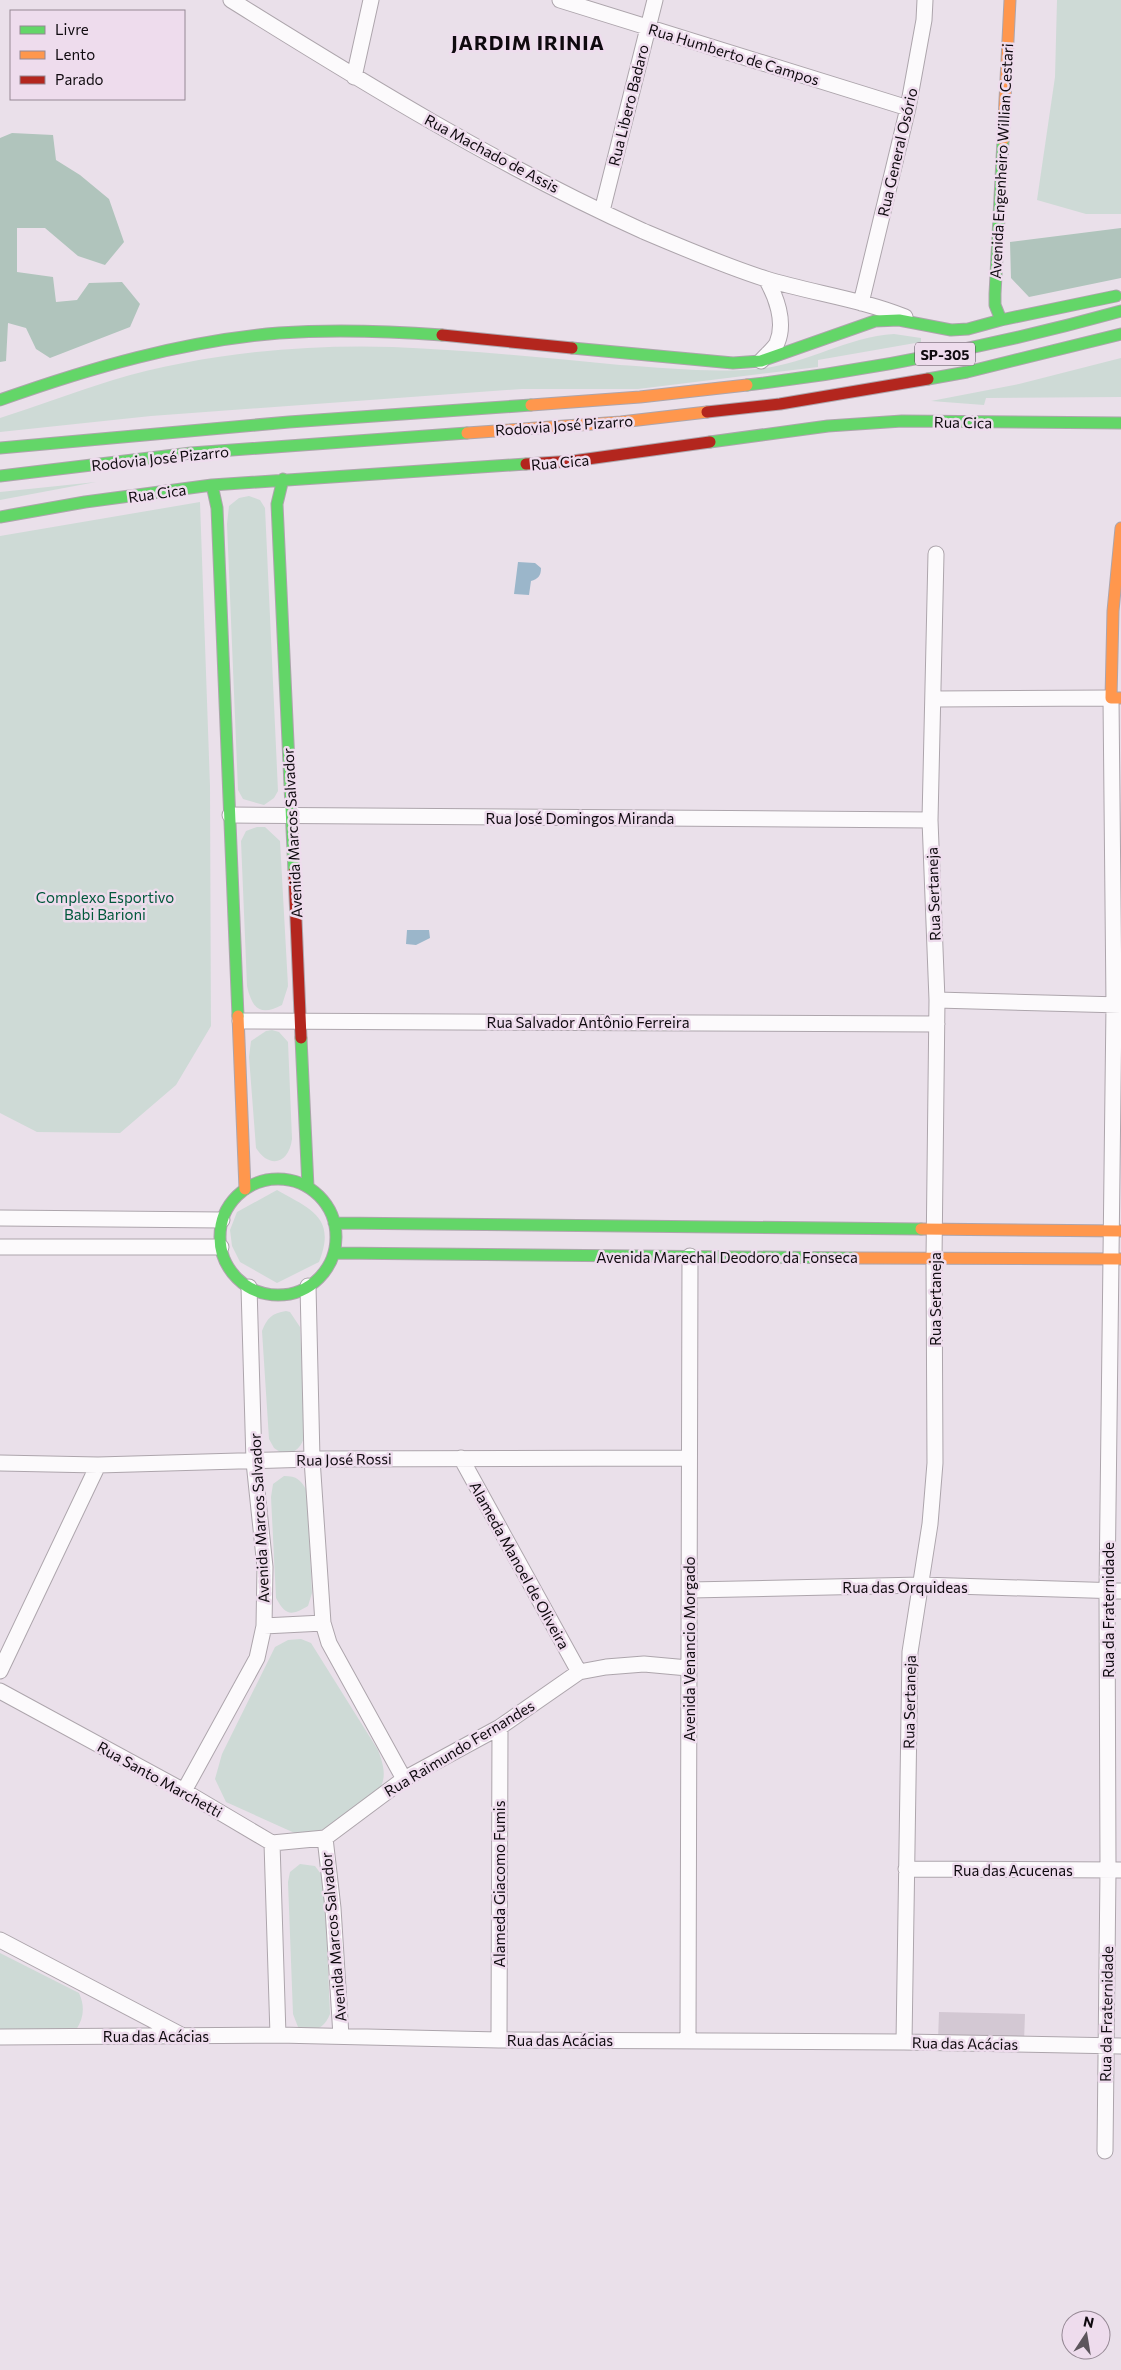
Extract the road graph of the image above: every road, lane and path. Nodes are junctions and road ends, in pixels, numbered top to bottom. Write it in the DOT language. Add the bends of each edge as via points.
graph roads {
  1 [pos="231,0"];
  2 [pos="371,0"];
  3 [pos="560,0"];
  4 [pos="655,0"];
  5 [pos="925,0"];
  6 [pos="1010,0"];
  7 [pos="647,26"];
  8 [pos="354,77"];
  9 [pos="908,108"];
  10 [pos="602,211"];
  11 [pos="766,279"];
  12 [pos="1121,295"];
  13 [pos="861,303"];
  14 [pos="1121,311"];
  15 [pos="1001,320"];
  16 [pos="921,323"];
  17 [pos="1121,334"];
  18 [pos="761,361"];
  19 [pos="0,400"];
  20 [pos="1121,423"];
  21 [pos="0,448"];
  22 [pos="0,476"];
  23 [pos="283,479"];
  24 [pos="212,486"];
  25 [pos="0,517"];
  26 [pos="1121,528"];
  27 [pos="936,554"];
  28 [pos="1116,698"];
  29 [pos="934,699"];
  30 [pos="230,816"];
  31 [pos="291,816"];
  32 [pos="930,820"];
  33 [pos="937,1000"];
  34 [pos="1117,1005"];
  35 [pos="301,1020"];
  36 [pos="240,1021"];
  37 [pos="937,1024"];
  38 [pos="308,1187"];
  39 [pos="245,1188"];
  40 [pos="0,1218"];
  41 [pos="222,1220"];
  42 [pos="334,1223"];
  43 [pos="935,1231"];
  44 [pos="1117,1231"];
  45 [pos="0,1247"];
  46 [pos="221,1247"];
  47 [pos="334,1252"];
  48 [pos="690,1256"];
  49 [pos="934,1259"];
  50 [pos="1116,1259"];
  51 [pos="308,1286"];
  52 [pos="249,1287"];
  53 [pos="461,1458"];
  54 [pos="688,1458"];
  55 [pos="312,1459"];
  56 [pos="254,1462"];
  57 [pos="0,1463"];
  58 [pos="98,1465"];
  59 [pos="921,1586"];
  60 [pos="690,1590"];
  61 [pos="1114,1591"];
  62 [pos="323,1623"];
  63 [pos="264,1626"];
  64 [pos="688,1668"];
  65 [pos="0,1671"];
  66 [pos="579,1672"];
  67 [pos="0,1691"];
  68 [pos="500,1727"];
  69 [pos="404,1779"];
  70 [pos="184,1790"];
  71 [pos="324,1838"];
  72 [pos="272,1843"];
  73 [pos="906,1869"];
  74 [pos="1115,1870"];
  75 [pos="0,1940"];
  76 [pos="278,2035"];
  77 [pos="0,2036"];
  78 [pos="182,2036"];
  79 [pos="341,2036"];
  80 [pos="499,2040"];
  81 [pos="688,2041"];
  82 [pos="904,2042"];
  83 [pos="1106,2046"];
  84 [pos="1121,2046"];
  85 [pos="1105,2151"];
  1 -- 8 [label="street, Rua Machado de Assis"];
  2 -- 8 [label="street"];
  3 -- 7 [label="street, Rua Humberto de Campos"];
  4 -- 7 [label="street, Rua Libero Badaro"];
  5 -- 9 [label="street, Rua General Osório"];
  6 -- 15 [label="street, Avenida Engenheiro Willian Cestari" via="995,294"];
  7 -- 9 [label="street, Rua Humberto de Campos"];
  7 -- 10 [label="street, Rua Libero Badaro"];
  8 -- 10 [label="street, Rua Machado de Assis" via="484,152"];
  9 -- 13 [label="street, Rua General Osório"];
  10 -- 11 [label="street, Rua Machado de Assis" via="643,231"];
  11 -- 13 [label="street, Rua Machado de Assis"];
  11 -- 18 [label="street" via="778,305 780,324 777,343"];
  12 -- 15 [label="street"];
  13 -- 16 [label="street, Rua Machado de Assis"];
  14 -- 21 [label="street, Rodovia José Pizarro / SP-305" via="960,351 766,383 642,397 154,432"];
  15 -- 16 [label="street" via="951,330"];
  16 -- 18 [label="street" via="889,320 858,326"];
  17 -- 22 [label="street, Rodovia José Pizarro" via="967,372 780,404 621,422 191,453"];
  18 -- 19 [label="street" via="708,361 400,331 319,331 186,346 110,363"];
  20 -- 23 [label="street, Rua Cica" via="864,423 573,461"];
  23 -- 24 [label="street, Rua Cica"];
  23 -- 31 [label="street, Avenida Marcos Salvador" via="277,504"];
  24 -- 25 [label="street, Rua Cica" via="85,502"];
  24 -- 30 [label="street" via="217,508"];
  26 -- 28 [label="street, Rua da Fraternidade" via="1113,611"];
  27 -- 29 [label="street, Rua Sertaneja"];
  28 -- 29 [label="street"];
  28 -- 34 [label="street, Rua da Fraternidade"];
  29 -- 32 [label="street, Rua Sertaneja"];
  30 -- 31 [label="street, Rua José Domingos Miranda"];
  30 -- 36 [label="street"];
  31 -- 32 [label="street, Rua José Domingos Miranda"];
  31 -- 35 [label="street, Avenida Marcos Salvador"];
  32 -- 33 [label="street, Rua Sertaneja"];
  33 -- 34 [label="street"];
  33 -- 37 [label="street, Rua Sertaneja"];
  34 -- 44 [label="street, Rua da Fraternidade"];
  35 -- 36 [label="street, Rua Salvador Antônio Ferreira"];
  35 -- 37 [label="street, Rua Salvador Antônio Ferreira"];
  35 -- 38 [label="street, Avenida Marcos Salvador"];
  36 -- 39 [label="street"];
  37 -- 43 [label="street, Rua Sertaneja"];
  38 -- 39 [label="street" via="283,1179 270,1179"];
  38 -- 42 [label="street" via="325,1203"];
  39 -- 41 [label="street" via="231,1202"];
  40 -- 41 [label="street"];
  41 -- 46 [label="street"];
  42 -- 43 [label="street, Avenida Marechal Deodoro da Fonseca"];
  42 -- 47 [label="street"];
  43 -- 44 [label="street, Avenida Marechal Deodoro da Fonseca"];
  43 -- 49 [label="street, Rua Sertaneja"];
  44 -- 50 [label="street, Rua da Fraternidade"];
  45 -- 46 [label="street"];
  46 -- 52 [label="street" via="226,1263"];
  47 -- 48 [label="street, Avenida Marechal Deodoro da Fonseca"];
  47 -- 51 [label="street" via="320,1276"];
  48 -- 49 [label="street, Avenida Marechal Deodoro da Fonseca"];
  48 -- 54 [label="street, Avenida Venancio Morgado"];
  49 -- 50 [label="street, Avenida Marechal Deodoro da Fonseca"];
  49 -- 59 [label="street, Rua Sertaneja" via="935,1463"];
  50 -- 61 [label="street, Rua da Fraternidade"];
  51 -- 52 [label="street" via="279,1294"];
  51 -- 55 [label="street"];
  52 -- 56 [label="street, Avenida Marcos Salvador"];
  53 -- 54 [label="street, Rua José Rossi"];
  53 -- 55 [label="street, Rua José Rossi"];
  53 -- 66 [label="street, Alameda Manoel de Oliveira"];
  54 -- 60 [label="street, Avenida Venancio Morgado"];
  55 -- 56 [label="street, Rua José Rossi"];
  55 -- 62 [label="street"];
  56 -- 58 [label="street, Rua José Rossi"];
  56 -- 63 [label="street, Avenida Marcos Salvador" via="265,1567"];
  57 -- 58 [label="street, Rua José Rossi"];
  58 -- 65 [label="street"];
  59 -- 60 [label="street, Rua das Orquideas"];
  59 -- 61 [label="street, Rua das Orquideas"];
  59 -- 73 [label="street, Rua Sertaneja" via="910,1652"];
  60 -- 64 [label="street, Avenida Venancio Morgado"];
  61 -- 74 [label="street, Rua da Fraternidade"];
  62 -- 63 [label="street"];
  62 -- 69 [label="street" via="329,1642"];
  63 -- 70 [label="street, Avenida Marcos Salvador" via="257,1658"];
  64 -- 66 [label="street, Rua Raimundo Fernandes" via="644,1664 606,1666"];
  64 -- 81 [label="street, Avenida Venancio Morgado"];
  66 -- 68 [label="street, Rua Raimundo Fernandes"];
  67 -- 70 [label="street, Rua Santo Marchetti"];
  68 -- 69 [label="street, Rua Raimundo Fernandes"];
  68 -- 80 [label="street, Alameda Giacomo Fumis"];
  69 -- 71 [label="street, Rua Raimundo Fernandes"];
  70 -- 72 [label="street, Rua Santo Marchetti"];
  71 -- 72 [label="street"];
  71 -- 79 [label="street, Avenida Marcos Salvador" via="333,1908"];
  72 -- 76 [label="street"];
  73 -- 74 [label="street, Rua das Acucenas"];
  73 -- 82 [label="street, Rua Sertaneja"];
  74 -- 83 [label="street, Rua da Fraternidade"];
  75 -- 78 [label="street"];
  76 -- 78 [label="street, Rua das Acácias"];
  76 -- 79 [label="street, Rua das Acácias"];
  77 -- 78 [label="street, Rua das Acácias"];
  79 -- 80 [label="street, Rua das Acácias"];
  80 -- 81 [label="street, Rua das Acácias"];
  81 -- 82 [label="street, Rua das Acácias"];
  82 -- 83 [label="street, Rua das Acácias"];
  83 -- 84 [label="street, Rua das Acácias"];
  83 -- 85 [label="street, Rua da Fraternidade"];
}
